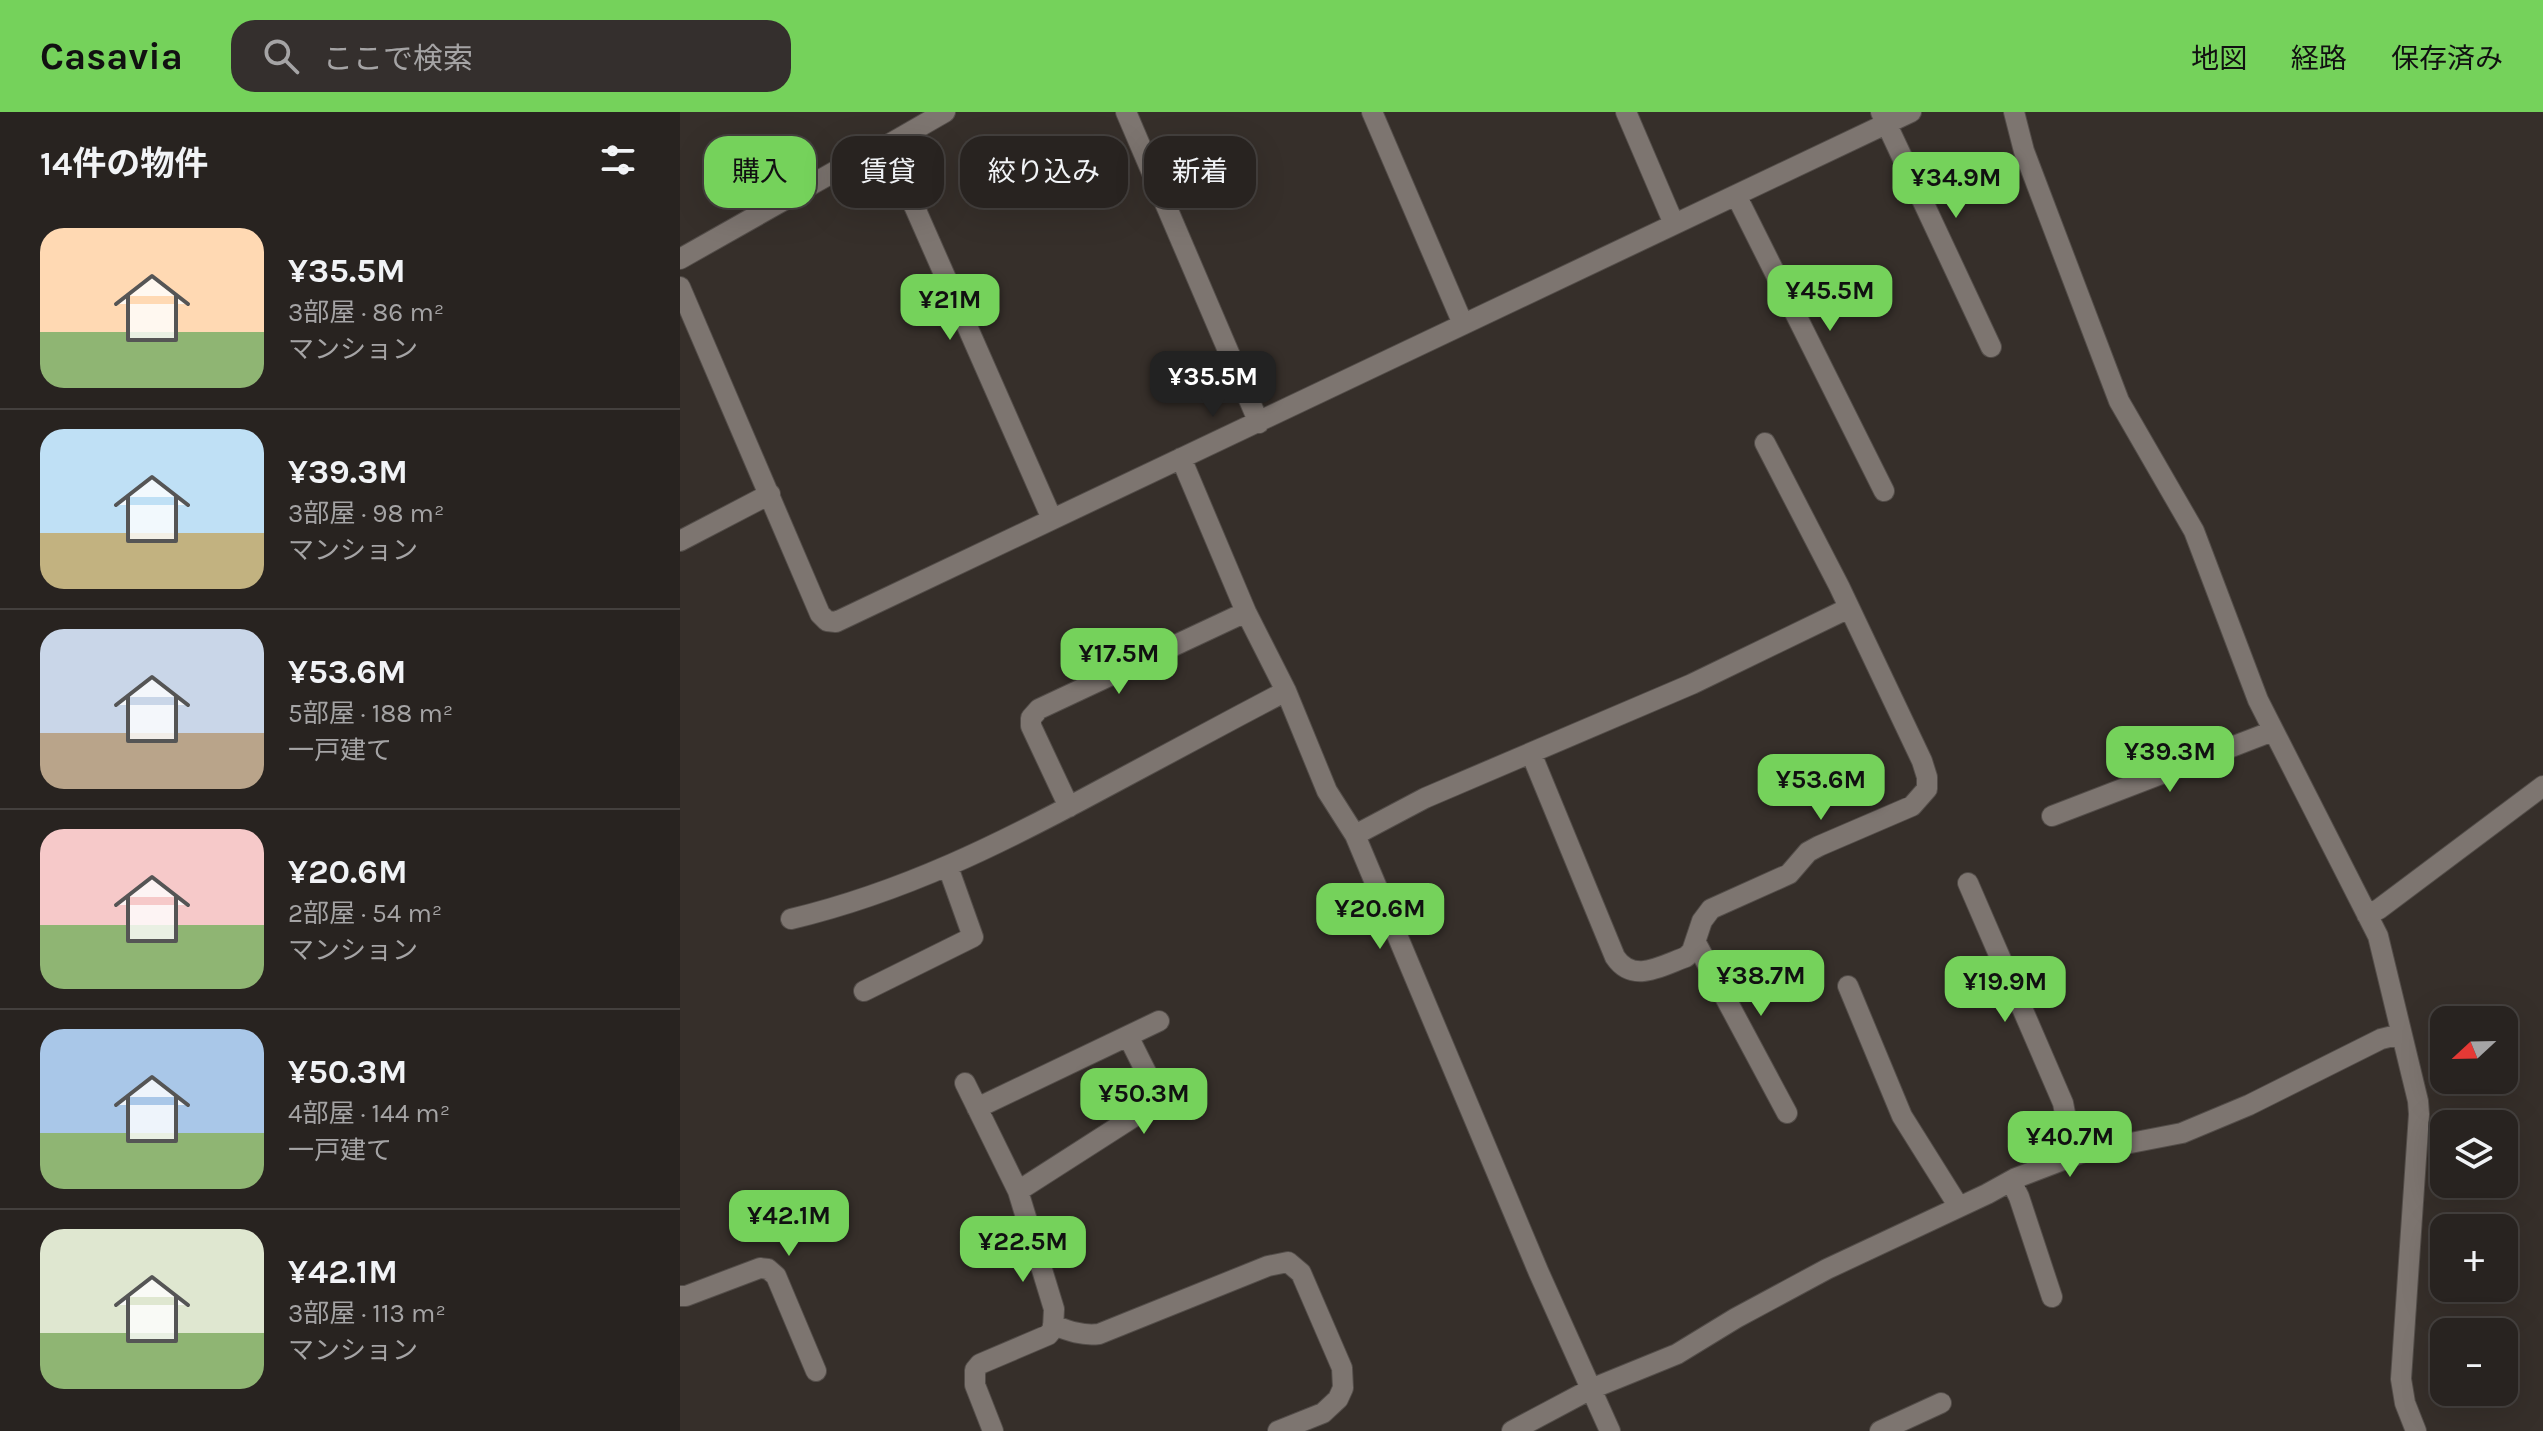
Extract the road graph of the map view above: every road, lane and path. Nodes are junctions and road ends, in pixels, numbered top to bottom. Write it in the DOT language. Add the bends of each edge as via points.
graph roads {
  1 [pos="945,112"];
  2 [pos="1126,112"];
  3 [pos="1372,112"];
  4 [pos="1626,112"];
  5 [pos="1911,112"];
  6 [pos="2014,112"];
  7 [pos="1884,118"];
  8 [pos="903,136"];
  9 [pos="832,173"];
  10 [pos="1736,195"];
  11 [pos="915,208"];
  12 [pos="1674,224"];
  13 [pos="680,259"];
  14 [pos="680,287"];
  15 [pos="1463,324"];
  16 [pos="1991,347"];
  17 [pos="1259,423"];
  18 [pos="1765,443"];
  19 [pos="1181,458"];
  20 [pos="1884,491"];
  21 [pos="770,494"];
  22 [pos="1052,519"];
  23 [pos="680,541"];
  24 [pos="1849,608"];
  25 [pos="1246,612"];
  26 [pos="1286,691"];
  27 [pos="2273,731"];
  28 [pos="1531,753"];
  29 [pos="2543,786"];
  30 [pos="1069,807"];
  31 [pos="2052,816"];
  32 [pos="1355,835"];
  33 [pos="948,867"];
  34 [pos="1968,883"];
  35 [pos="2367,915"];
  36 [pos="791,919"];
  37 [pos="1696,943"];
  38 [pos="1848,986"];
  39 [pos="864,991"];
  40 [pos="1159,1021"];
  41 [pos="2401,1034"];
  42 [pos="1128,1036"];
  43 [pos="965,1083"];
  44 [pos="977,1108"];
  45 [pos="1787,1113"];
  46 [pos="2073,1155"];
  47 [pos="2011,1181"];
  48 [pos="1018,1191"];
  49 [pos="1959,1207"];
  50 [pos="680,1296"];
  51 [pos="2052,1297"];
  52 [pos="1053,1325"];
  53 [pos="816,1371"];
  54 [pos="1591,1389"];
  55 [pos="1941,1403"];
  56 [pos="993,1431"];
  57 [pos="1278,1431"];
  58 [pos="1512,1431"];
  59 [pos="1610,1431"];
  60 [pos="1880,1431"];
  61 [pos="2416,1431"];
  1 -- 8 [label="street"];
  2 -- 17 [label="street"];
  3 -- 15 [label="street"];
  4 -- 12 [label="street"];
  5 -- 7 [label="street"];
  6 -- 27 [label="street" via="2112,387 2194,531"];
  7 -- 10 [label="street"];
  7 -- 16 [label="street"];
  9 -- 13 [label="street"];
  10 -- 12 [label="street"];
  10 -- 20 [label="street"];
  11 -- 22 [label="street"];
  12 -- 15 [label="street"];
  14 -- 21 [label="street"];
  15 -- 17 [label="street"];
  17 -- 19 [label="street"];
  18 -- 24 [label="street"];
  19 -- 22 [label="street"];
  19 -- 25 [label="street"];
  21 -- 22 [label="street" via="820,614 836,622"];
  21 -- 23 [label="street"];
  24 -- 28 [label="street" via="1692,684"];
  24 -- 37 [label="street" via="1922,761 1927,789 1912,806 1819,846 1789,874 1711,909"];
  25 -- 26 [label="street"];
  25 -- 30 [label="street" via="1039,709 1031,726"];
  26 -- 30 [label="street"];
  26 -- 32 [label="street" via="1327,791"];
  27 -- 31 [label="street"];
  27 -- 35 [label="street"];
  28 -- 32 [label="street"];
  28 -- 37 [label="street" via="1620,964 1635,973 1644,971 1686,957"];
  29 -- 35 [label="street"];
  30 -- 33 [label="street"];
  32 -- 54 [label="street"];
  33 -- 36 [label="street" via="837,908"];
  33 -- 39 [label="street" via="973,937"];
  34 -- 46 [label="street" via="2063,1103"];
  35 -- 41 [label="street" via="2378,936"];
  37 -- 45 [label="street"];
  38 -- 49 [label="street" via="1902,1116"];
  40 -- 42 [label="street"];
  41 -- 46 [label="street" via="2182,1133"];
  41 -- 61 [label="street" via="2419,1114 2401,1379"];
  42 -- 44 [label="street"];
  42 -- 48 [label="street" via="1160,1100"];
  43 -- 44 [label="street"];
  44 -- 48 [label="street"];
  46 -- 47 [label="street"];
  47 -- 49 [label="street"];
  47 -- 51 [label="street"];
  48 -- 52 [label="street" via="1054,1309"];
  49 -- 54 [label="street" via="1827,1269 1677,1354"];
  50 -- 53 [label="street" via="768,1269 776,1276"];
  52 -- 56 [label="street" via="1048,1335 975,1370 975,1385"];
  52 -- 57 [label="street" via="1099,1334 1288,1262 1301,1273 1342,1368 1343,1388 1323,1413"];
  54 -- 58 [label="street"];
  54 -- 59 [label="street"];
  55 -- 60 [label="street"];
}
